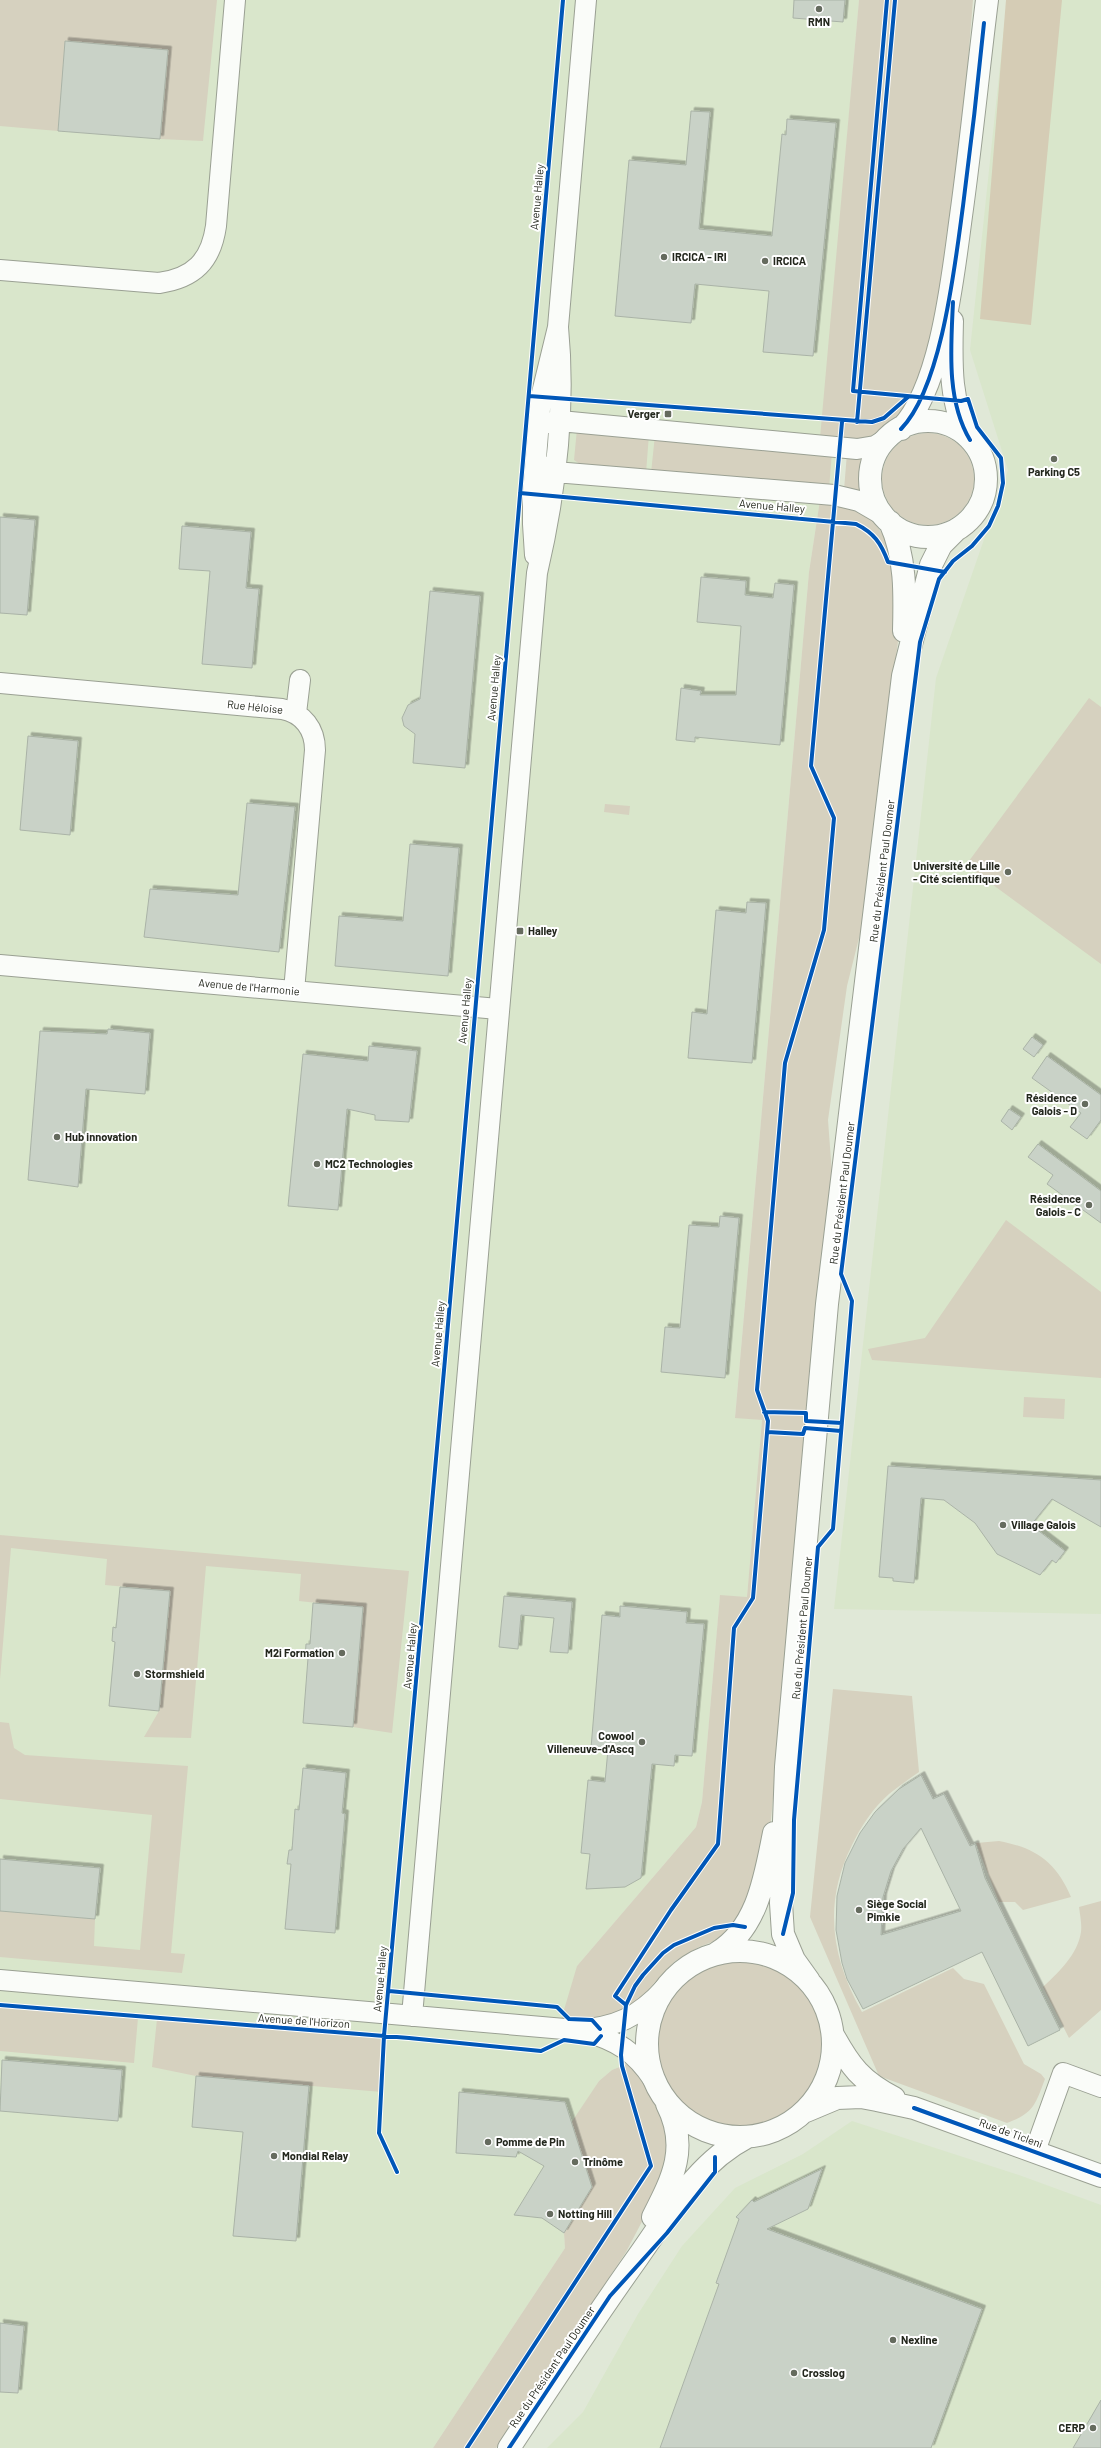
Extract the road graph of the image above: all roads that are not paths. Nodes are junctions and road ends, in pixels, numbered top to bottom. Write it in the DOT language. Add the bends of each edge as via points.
graph roads {
  1 [pos="235,0"];
  2 [pos="586,0"];
  3 [pos="986,0"];
  4 [pos="0,270"];
  5 [pos="954,274"];
  6 [pos="558,327"];
  7 [pos="560,421"];
  8 [pos="539,431"];
  9 [pos="895,433"];
  10 [pos="970,440"];
  11 [pos="536,456"];
  12 [pos="555,472"];
  13 [pos="886,519"];
  14 [pos="956,530"];
  15 [pos="537,573"];
  16 [pos="903,676"];
  17 [pos="300,680"];
  18 [pos="0,683"];
  19 [pos="296,713"];
  20 [pos="0,965"];
  21 [pos="294,991"];
  22 [pos="498,1009"];
  23 [pos="786,1767"];
  24 [pos="718,1953"];
  25 [pos="0,1980"];
  26 [pos="809,1981"];
  27 [pos="665,1988"];
  28 [pos="412,2016"];
  29 [pos="576,2030"];
  30 [pos="832,2034"];
  31 [pos="1101,2087"];
  32 [pos="658,2089"];
  33 [pos="914,2108"];
  34 [pos="801,2114"];
  35 [pos="747,2137"];
  36 [pos="1035,2151"];
  37 [pos="1101,2176"];
  38 [pos="610,2296"];
  39 [pos="509,2448"];
  1 -- 4 [label="street" via="216,226 214,242 204,260 180,279 159,283"];
  2 -- 6 [label="street"];
  3 -- 5 [label="main road"];
  5 -- 9 [label="main road" via="928,381 917,408"];
  5 -- 10 [label="main road" via="954,400"];
  6 -- 7 [label="street" via="562,382"];
  6 -- 8 [label="street" via="544,384"];
  7 -- 8 [label="street" via="548,422"];
  7 -- 9 [label="street" via="858,449 875,446"];
  7 -- 12 [label="street"];
  8 -- 11 [label="street"];
  9 -- 10 [label="main road" via="915,423 938,422 952,427"];
  9 -- 13 [label="main road" via="879,450 871,471 873,494"];
  10 -- 14 [label="main road" via="982,459 986,474 985,488 977,509 968,521"];
  11 -- 12 [label="street" via="545,468"];
  11 -- 15 [label="street" via="533,524"];
  12 -- 13 [label="street, Avenue Halley" via="834,495 859,501"];
  12 -- 15 [label="street" via="550,516"];
  13 -- 14 [label="main road" via="903,531 918,536 941,536"];
  13 -- 16 [label="main road, Rue du Président Paul Doumer" via="898,542 904,583"];
  14 -- 16 [label="main road, Rue du Président Paul Doumer" via="941,545 931,565"];
  15 -- 22 [label="street"];
  16 -- 23 [label="main road, Rue du Président Paul Doumer" via="833,1250"];
  17 -- 19 [label="street"];
  18 -- 19 [label="street, Rue Héloise" via="282,709"];
  19 -- 21 [label="street, Rue Héloise" via="314,735 315,750"];
  20 -- 21 [label="street, Avenue de l'Harmonie"];
  21 -- 22 [label="street, Avenue de l'Harmonie"];
  22 -- 28 [label="street"];
  23 -- 24 [label="main road, Rue du Président Paul Doumer" via="760,1895 748,1922 734,1942"];
  23 -- 26 [label="main road, Rue du Président Paul Doumer" via="781,1921 788,1948"];
  24 -- 26 [label="main road" via="747,1951 767,1954 786,1962"];
  24 -- 27 [label="main road, Rue du Président Paul Doumer" via="688,1966"];
  25 -- 28 [label="street, Avenue de l'Horizon"];
  26 -- 30 [label="main road, Rue du Président Paul Doumer" via="825,2006"];
  27 -- 29 [label="street, Avenue de l'Horizon" via="648,2005 621,2022 600,2029"];
  27 -- 32 [label="main road, Rue du Président Paul Doumer" via="654,2006 646,2048"];
  28 -- 29 [label="street, Avenue de l'Horizon"];
  29 -- 32 [label="street, Avenue de l'Horizon" via="607,2038 622,2046 637,2058"];
  30 -- 33 [label="main road, Rue de Ticleni" via="848,2063 862,2078"];
  30 -- 34 [label="main road" via="831,2064 825,2082 815,2100"];
  31 -- 36 [label="street" via="1063,2073"];
  32 -- 35 [label="main road" via="678,2114 695,2126 715,2134"];
  32 -- 38 [label="main road, Rue du Président Paul Doumer" via="676,2126 676,2164 665,2193"];
  33 -- 34 [label="main road, Rue de Ticleni" via="850,2096 826,2101"];
  33 -- 36 [label="main road, Rue de Ticleni"];
  34 -- 35 [label="main road" via="776,2130"];
  35 -- 38 [label="main road, Rue du Président Paul Doumer" via="723,2151 701,2171"];
  36 -- 37 [label="main road, Rue de Ticleni"];
  38 -- 39 [label="main road, Rue du Président Paul Doumer"];
}
